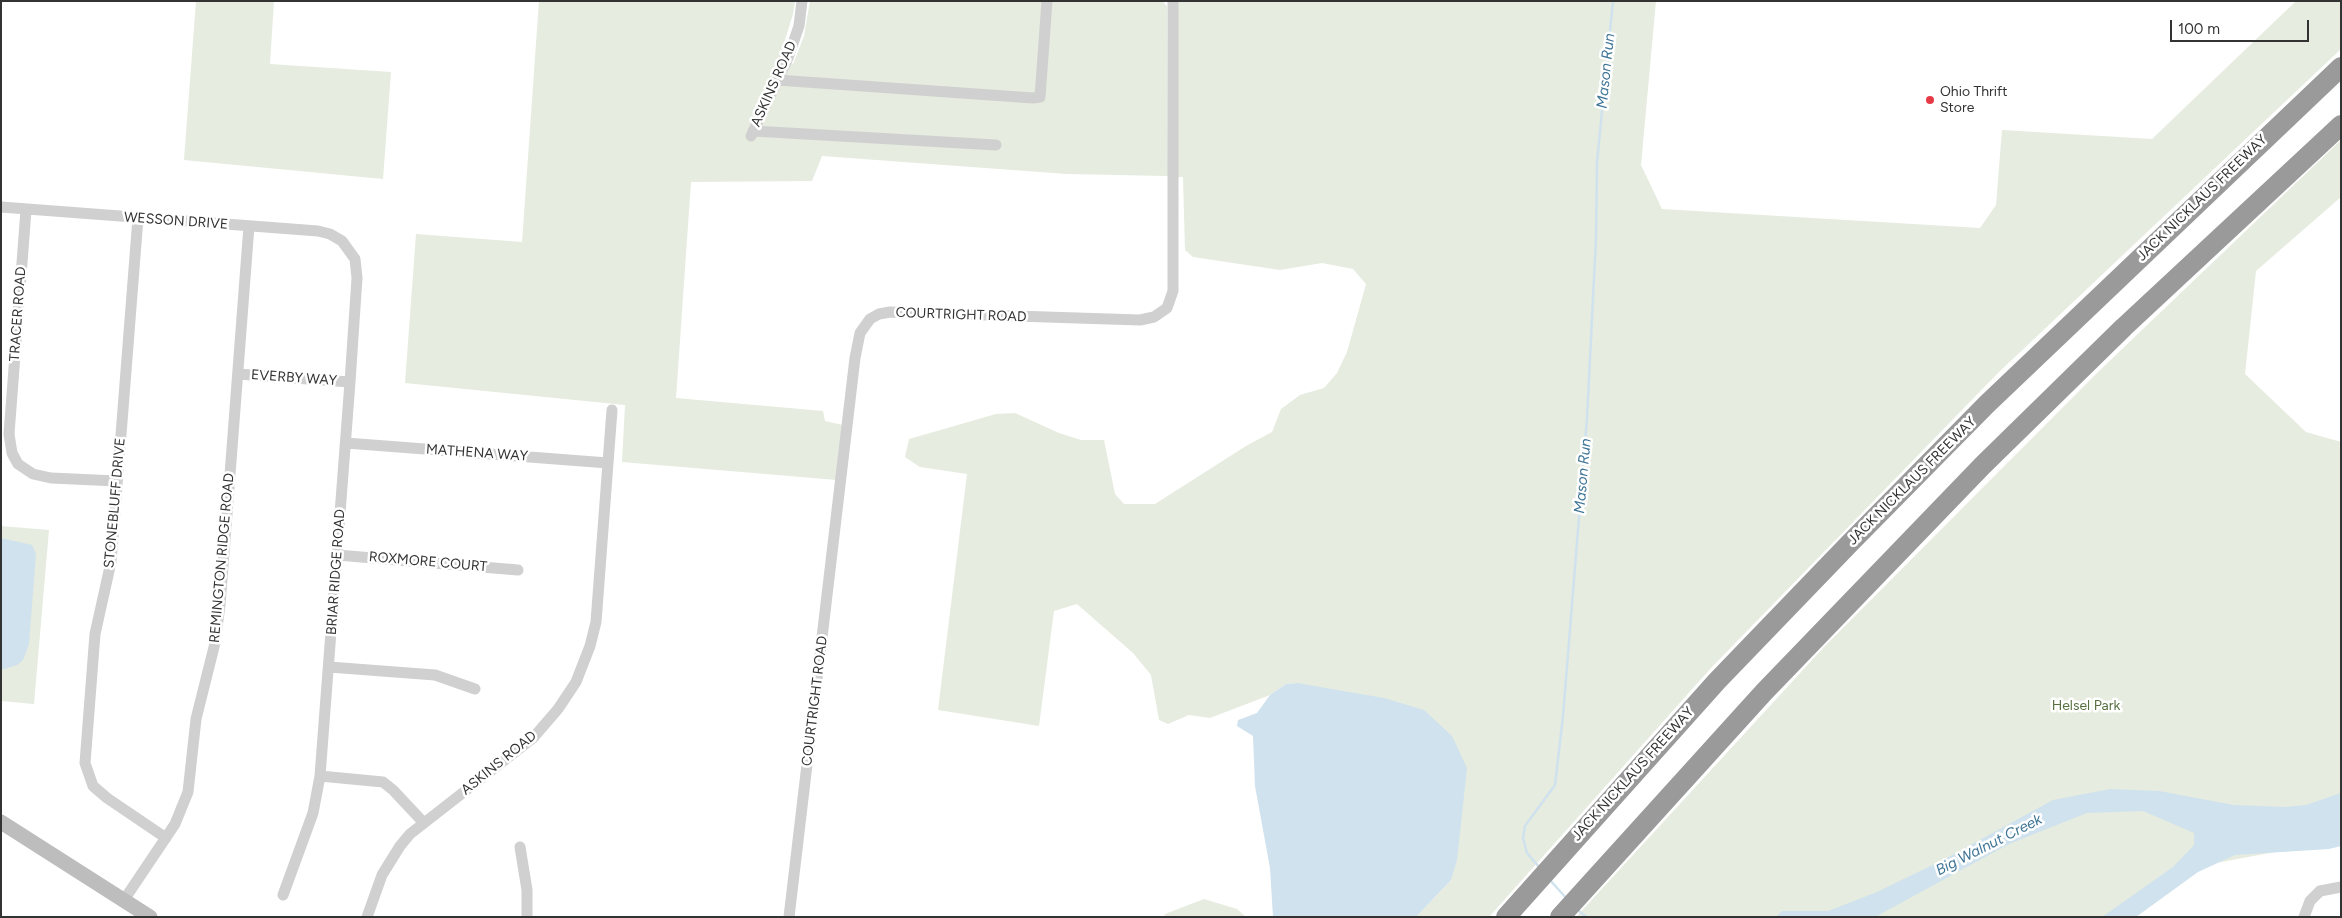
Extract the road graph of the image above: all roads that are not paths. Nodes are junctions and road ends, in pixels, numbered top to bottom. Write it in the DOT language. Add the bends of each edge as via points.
graph roads {
  1 [pos="802,1"];
  2 [pos="1047,1"];
  3 [pos="1172,1"];
  4 [pos="2341,67"];
  5 [pos="777,80"];
  6 [pos="2341,125"];
  7 [pos="996,145"];
  8 [pos="1,207"];
  9 [pos="26,210"];
  10 [pos="138,218"];
  11 [pos="249,226"];
  12 [pos="346,245"];
  13 [pos="238,374"];
  14 [pos="350,382"];
  15 [pos="612,410"];
  16 [pos="346,444"];
  17 [pos="608,463"];
  18 [pos="117,481"];
  19 [pos="337,555"];
  20 [pos="518,570"];
  21 [pos="329,667"];
  22 [pos="475,689"];
  23 [pos="320,776"];
  24 [pos="1,822"];
  25 [pos="423,822"];
  26 [pos="166,838"];
  27 [pos="520,847"];
  28 [pos="2341,887"];
  29 [pos="283,895"];
  30 [pos="124,900"];
  31 [pos="150,917"];
  32 [pos="367,917"];
  33 [pos="527,917"];
  34 [pos="789,917"];
  35 [pos="1506,917"];
  36 [pos="1560,917"];
  37 [pos="2304,917"];
  1 -- 5 [label="street, ASKINS ROAD" via="799,26"];
  2 -- 5 [label="street" via="1040,97"];
  3 -- 34 [label="street, COURTRIGHT ROAD" via="1173,291 1167,308 1154,317 1140,320 890,312 874,316 860,333"];
  4 -- 35 [label="highway, JACK NICKLAUS FREEWAY" via="1988,404 1864,529 1717,681"];
  5 -- 7 [label="street, ASKINS ROAD" via="752,134"];
  6 -- 36 [label="highway" via="2124,327 1983,465 1770,684"];
  8 -- 9 [label="street, WESSON DRIVE"];
  9 -- 10 [label="street, WESSON DRIVE"];
  9 -- 18 [label="street, TRACER ROAD" via="9,434 12,453 18,464 33,474"];
  10 -- 11 [label="street, WESSON DRIVE"];
  10 -- 18 [label="street, STONEBLUFF DRIVE"];
  11 -- 12 [label="street, WESSON DRIVE" via="323,232"];
  11 -- 13 [label="street, REMINGTON RIDGE ROAD"];
  12 -- 14 [label="street, BRIAR RIDGE ROAD" via="357,267"];
  13 -- 14 [label="street, EVERBY WAY"];
  13 -- 26 [label="street, REMINGTON RIDGE ROAD" via="215,643 196,719 188,792 176,824"];
  14 -- 16 [label="street, BRIAR RIDGE ROAD"];
  15 -- 17 [label="street, ASKINS ROAD"];
  16 -- 17 [label="street, MATHENA WAY"];
  16 -- 19 [label="street, BRIAR RIDGE ROAD"];
  17 -- 25 [label="street, ASKINS ROAD" via="596,622 576,682 533,738"];
  18 -- 26 [label="street, STONEBLUFF DRIVE" via="111,562 95,634 85,763 93,786"];
  19 -- 20 [label="street, ROXMORE COURT"];
  19 -- 21 [label="street, BRIAR RIDGE ROAD"];
  21 -- 22 [label="street" via="435,675"];
  21 -- 23 [label="street, BRIAR RIDGE ROAD"];
  23 -- 25 [label="street" via="383,782"];
  23 -- 29 [label="street, BRIAR RIDGE ROAD" via="313,813"];
  24 -- 30 [label="main road"];
  25 -- 32 [label="street, ASKINS ROAD" via="400,846 382,874"];
  26 -- 30 [label="street, REMINGTON RIDGE ROAD"];
  27 -- 33 [label="street" via="527,890"];
  28 -- 37 [label="street" via="2320,891 2310,901"];
  30 -- 31 [label="main road"];
}
